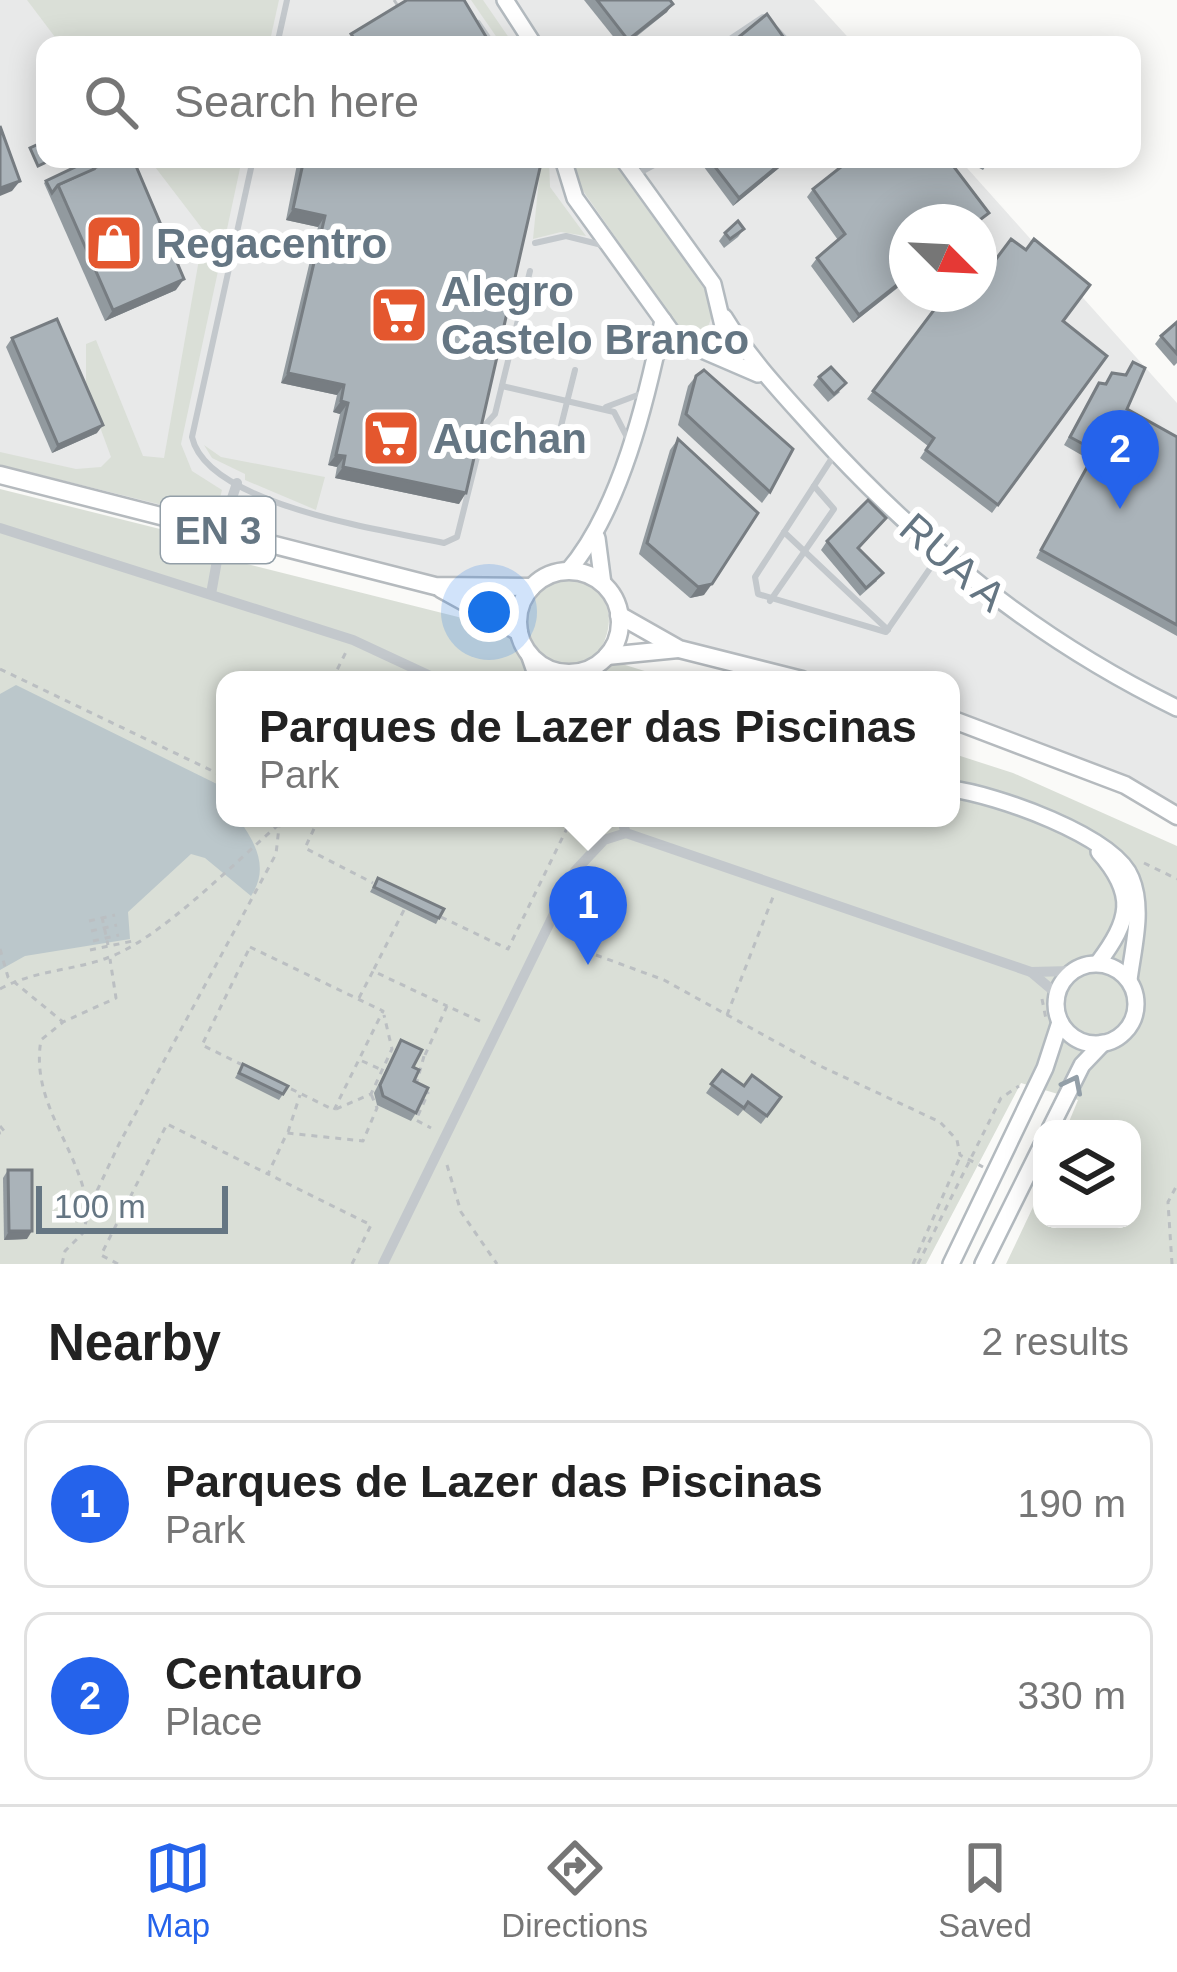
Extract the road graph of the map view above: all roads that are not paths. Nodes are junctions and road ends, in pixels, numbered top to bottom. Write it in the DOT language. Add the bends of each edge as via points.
graph roads {
  1 [pos="287,0"];
  2 [pos="505,0"];
  3 [pos="472,14"];
  4 [pos="279,36"];
  5 [pos="487,36"];
  6 [pos="530,36"];
  7 [pos="734,36"];
  8 [pos="782,36"];
  9 [pos="251,168"];
  10 [pos="565,168"];
  11 [pos="630,168"];
  12 [pos="649,168"];
  13 [pos="636,175"];
  14 [pos="240,219"];
  15 [pos="251,221"];
  16 [pos="535,243"];
  17 [pos="610,247"];
  18 [pos="530,271"];
  19 [pos="724,317"];
  20 [pos="663,320"];
  21 [pos="695,347"];
  22 [pos="654,366"];
  23 [pos="575,370"];
  24 [pos="761,375"];
  25 [pos="502,386"];
  26 [pos="645,391"];
  27 [pos="567,400"];
  28 [pos="602,407"];
  29 [pos="560,430"];
  30 [pos="629,442"];
  31 [pos="836,452"];
  32 [pos="0,475"];
  33 [pos="237,483"];
  34 [pos="814,486"];
  35 [pos="225,519"];
  36 [pos="0,528"];
  37 [pos="784,532"];
  38 [pos="597,538"];
  39 [pos="220,544"];
  40 [pos="806,549"];
  41 [pos="940,554"];
  42 [pos="568,571"];
  43 [pos="603,584"];
  44 [pos="435,586"];
  45 [pos="532,587"];
  46 [pos="211,594"];
  47 [pos="770,601"];
  48 [pos="619,615"];
  49 [pos="888,630"];
  50 [pos="519,632"];
  51 [pos="679,649"];
  52 [pos="529,654"];
  53 [pos="607,656"];
  54 [pos="420,671"];
  55 [pos="535,671"];
  56 [pos="556,671"];
  57 [pos="581,671"];
  58 [pos="766,671"];
  59 [pos="1177,708"];
  60 [pos="960,722"];
  61 [pos="960,791"];
  62 [pos="1177,816"];
  63 [pos="624,827"];
  64 [pos="626,833"];
  65 [pos="1089,841"];
  66 [pos="1098,963"];
  67 [pos="1072,971"];
  68 [pos="1031,972"];
  69 [pos="1129,980"];
  70 [pos="1058,994"];
  71 [pos="1060,1022"];
  72 [pos="1102,1043"];
  73 [pos="1054,1120"];
  74 [pos="1033,1163"];
  75 [pos="996,1173"];
  76 [pos="1022,1186"];
  77 [pos="383,1264"];
  78 [pos="951,1264"];
  79 [pos="983,1264"];
  1 -- 4 [label="lane"];
  2 -- 6 [label="street"];
  3 -- 5 [label="lane"];
  7 -- 8 [label="lane" via="763,17"];
  9 -- 14 [label="lane"];
  10 -- 17 [label="street" via="568,186"];
  11 -- 13 [label="street, RUA A"];
  12 -- 13 [label="lane"];
  13 -- 19 [label="street, RUA A" via="713,284"];
  14 -- 15 [label="lane"];
  14 -- 33 [label="lane" via="192,437 213,472"];
  16 -- 17 [label="lane" via="566,236"];
  17 -- 20 [label="street"];
  18 -- 25 [label="lane"];
  19 -- 21 [label="street" via="722,337"];
  19 -- 24 [label="street, RUA A"];
  20 -- 21 [label="street"];
  20 -- 22 [label="street"];
  21 -- 22 [label="street"];
  21 -- 24 [label="street, RUA A"];
  22 -- 26 [label="street"];
  23 -- 27 [label="lane"];
  24 -- 31 [label="street, RUA A"];
  25 -- 27 [label="lane"];
  25 -- 33 [label="lane" via="462,524 444,543 320,518"];
  26 -- 28 [label="lane"];
  26 -- 30 [label="street"];
  27 -- 28 [label="lane"];
  27 -- 29 [label="lane"];
  28 -- 30 [label="lane" via="621,419"];
  30 -- 38 [label="street"];
  31 -- 34 [label="lane"];
  31 -- 41 [label="street, RUA A"];
  32 -- 44 [label="main road, EN 3"];
  33 -- 35 [label="street"];
  34 -- 37 [label="lane"];
  34 -- 40 [label="lane" via="834,504"];
  36 -- 46 [label="street"];
  37 -- 40 [label="lane"];
  37 -- 47 [label="lane" via="753,584"];
  38 -- 42 [label="street"];
  38 -- 43 [label="street"];
  39 -- 46 [label="street"];
  40 -- 47 [label="lane"];
  40 -- 49 [label="lane"];
  41 -- 49 [label="lane"];
  41 -- 59 [label="street, RUA A" via="1023,621"];
  42 -- 43 [label="main road"];
  42 -- 45 [label="main road, EN 3"];
  43 -- 48 [label="main road"];
  44 -- 45 [label="main road, EN 3"];
  44 -- 50 [label="main road, EN 3"];
  45 -- 50 [label="main road"];
  46 -- 54 [label="street"];
  47 -- 49 [label="lane"];
  48 -- 51 [label="main road"];
  48 -- 53 [label="main road"];
  50 -- 52 [label="main road"];
  51 -- 53 [label="main road"];
  51 -- 58 [label="main road"];
  52 -- 55 [label="street"];
  52 -- 56 [label="main road"];
  53 -- 57 [label="main road"];
  60 -- 62 [label="main road" via="1125,785"];
  61 -- 65 [label="street" via="1009,803"];
  63 -- 64 [label="street"];
  64 -- 68 [label="street"];
  64 -- 77 [label="street" via="604,841 575,872"];
  65 -- 66 [label="street" via="1122,887 1126,910 1122,932"];
  65 -- 69 [label="street" via="1118,856 1131,878 1137,904"];
  66 -- 67 [label="street"];
  66 -- 69 [label="street"];
  67 -- 68 [label="street"];
  67 -- 70 [label="street"];
  68 -- 70 [label="street"];
  69 -- 72 [label="street" via="1132,1022"];
  70 -- 71 [label="street"];
  71 -- 72 [label="street" via="1078,1040"];
  71 -- 75 [label="street"];
  73 -- 72 [label="street, one-way"];
  74 -- 76 [label="street"];
  75 -- 76 [label="street"];
  75 -- 78 [label="street"];
  76 -- 79 [label="street"];
}
